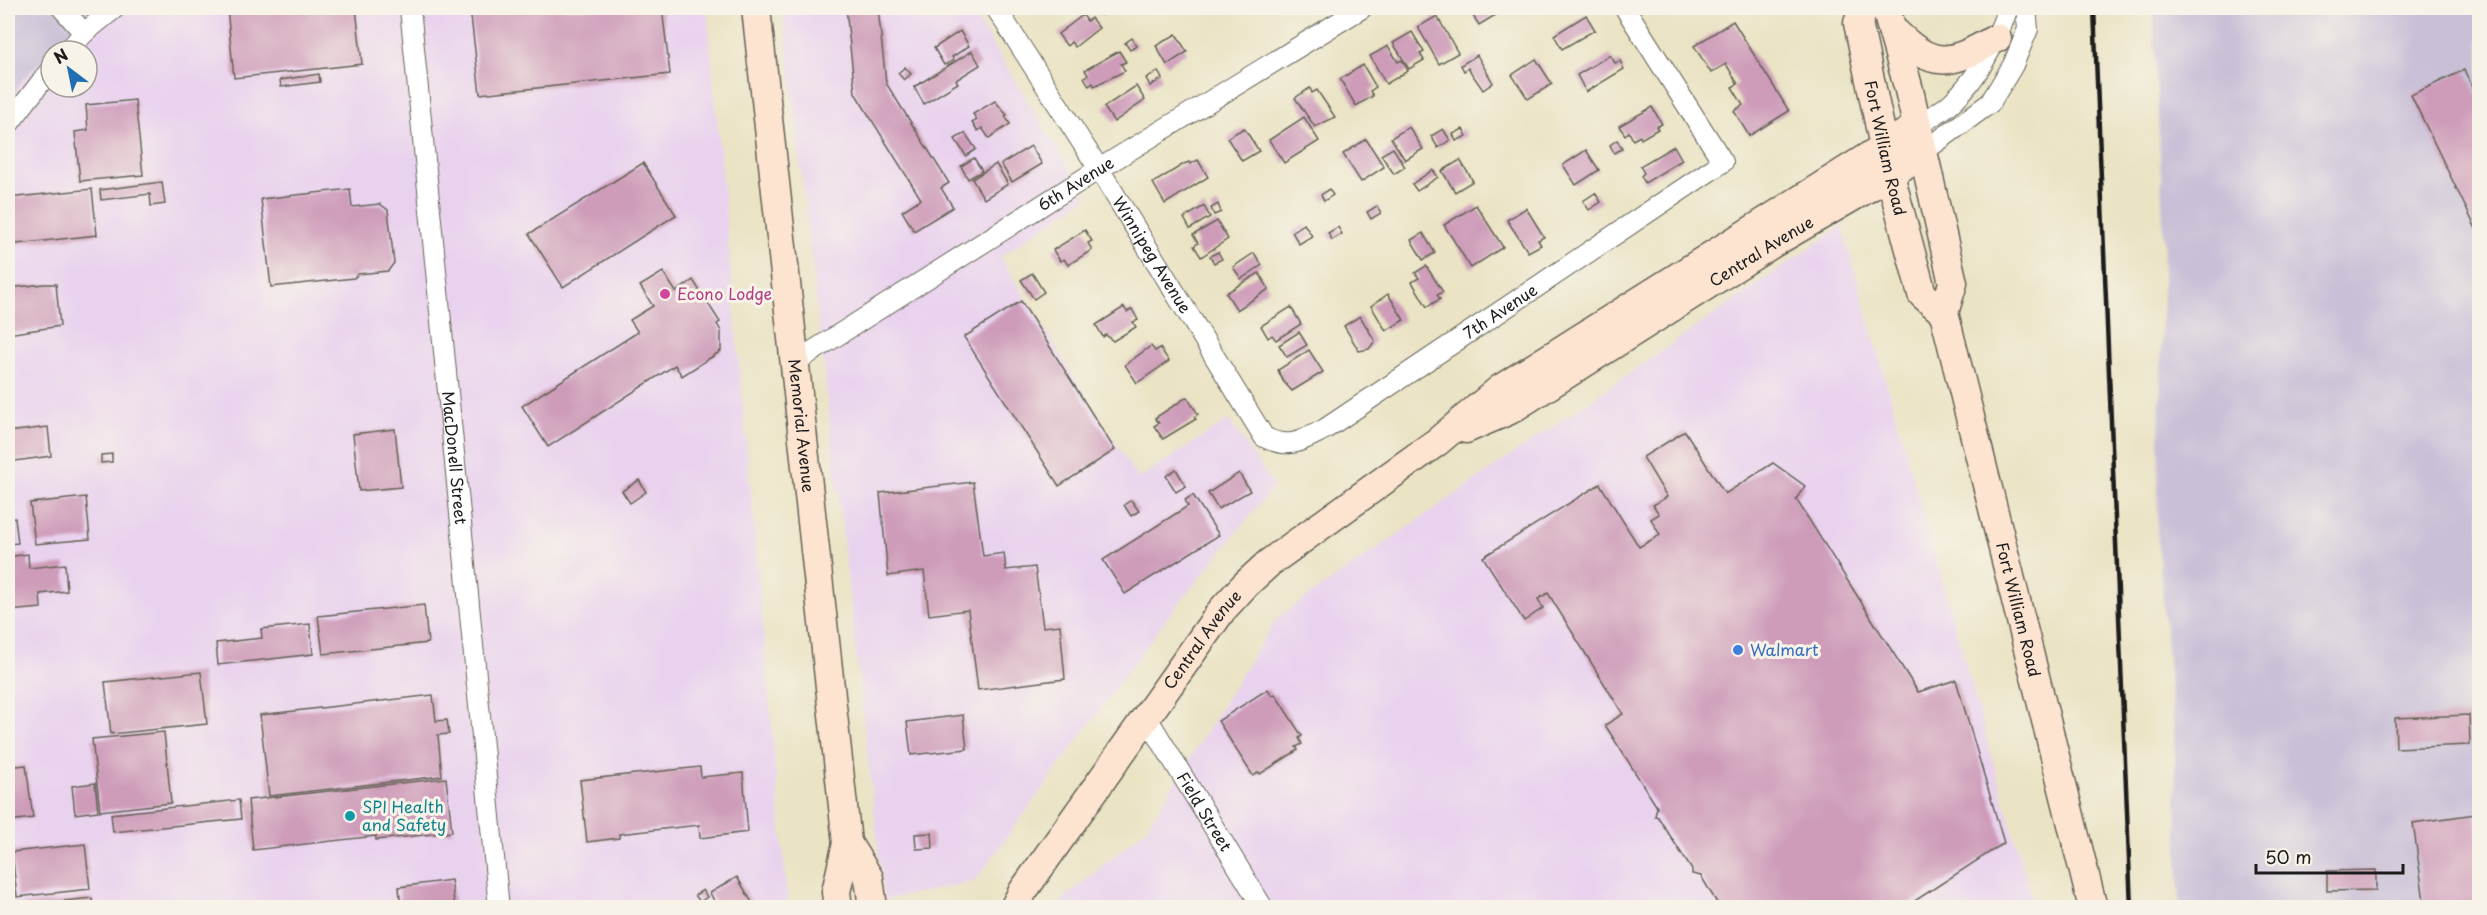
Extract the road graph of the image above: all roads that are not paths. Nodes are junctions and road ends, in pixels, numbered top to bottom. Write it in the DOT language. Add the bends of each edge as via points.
graph roads {
  1 [pos="62,8"];
  2 [pos="115,8"];
  3 [pos="410,8"];
  4 [pos="756,8"];
  5 [pos="996,8"];
  6 [pos="1362,8"];
  7 [pos="1625,8"];
  8 [pos="1864,8"];
  9 [pos="2008,8"];
  10 [pos="2026,8"];
  11 [pos="1888,18"];
  12 [pos="84,33"];
  13 [pos="1997,38"];
  14 [pos="79,39"];
  15 [pos="39,85"];
  16 [pos="8,125"];
  17 [pos="1920,139"];
  18 [pos="1885,145"];
  19 [pos="1099,169"];
  20 [pos="1890,175"];
  21 [pos="1944,313"];
  22 [pos="794,363"];
  23 [pos="1271,441"];
  24 [pos="1437,442"];
  25 [pos="1146,716"];
  26 [pos="847,843"];
  27 [pos="1019,899"];
  28 [pos="874,906"];
  29 [pos="499,908"];
  30 [pos="838,908"];
  31 [pos="999,908"];
  32 [pos="1263,908"];
  33 [pos="2093,908"];
  1 -- 12 [label="street"];
  2 -- 12 [label="street"];
  3 -- 29 [label="street, MacDonell Street"];
  4 -- 22 [label="main road, Memorial Avenue"];
  5 -- 19 [label="street, Winnipeg Avenue"];
  6 -- 19 [label="street, 6th Avenue"];
  7 -- 23 [label="street, 7th Avenue" via="1723,162 1325,429 1299,442 1280,445"];
  8 -- 18 [label="main road, Fort William Road" via="1858,22"];
  9 -- 13 [label="street, Central Avenue"];
  10 -- 17 [label="street, Central Avenue" via="2028,29 2013,65 1990,103"];
  11 -- 13 [label="main road" via="1910,47 1924,56 1943,60 1966,56"];
  11 -- 17 [label="main road"];
  12 -- 14 [label="street"];
  13 -- 17 [label="street, Central Avenue" via="1977,74"];
  15 -- 16 [label="street"];
  17 -- 18 [label="main road, Central Avenue"];
  17 -- 20 [label="main road, Central Avenue"];
  17 -- 21 [label="main road" via="1953,284"];
  18 -- 20 [label="main road, Fort William Road"];
  18 -- 24 [label="main road, Central Avenue" via="1500,388"];
  19 -- 22 [label="street, 6th Avenue"];
  19 -- 23 [label="street, Winnipeg Avenue" via="1264,438"];
  20 -- 21 [label="main road, Fort William Road" via="1922,294"];
  20 -- 24 [label="main road, Central Avenue" via="1775,242 1510,410"];
  21 -- 33 [label="main road, Fort William Road"];
  22 -- 26 [label="main road, Memorial Avenue"];
  24 -- 25 [label="main road, Central Avenue" via="1269,563 1245,585 1222,610"];
  25 -- 27 [label="main road, Central Avenue"];
  25 -- 32 [label="street, Field Street"];
  26 -- 28 [label="main road, Memorial Avenue" via="869,878"];
  26 -- 30 [label="main road, Memorial Avenue" via="836,892"];
  27 -- 31 [label="main road, Central Avenue"];
}
